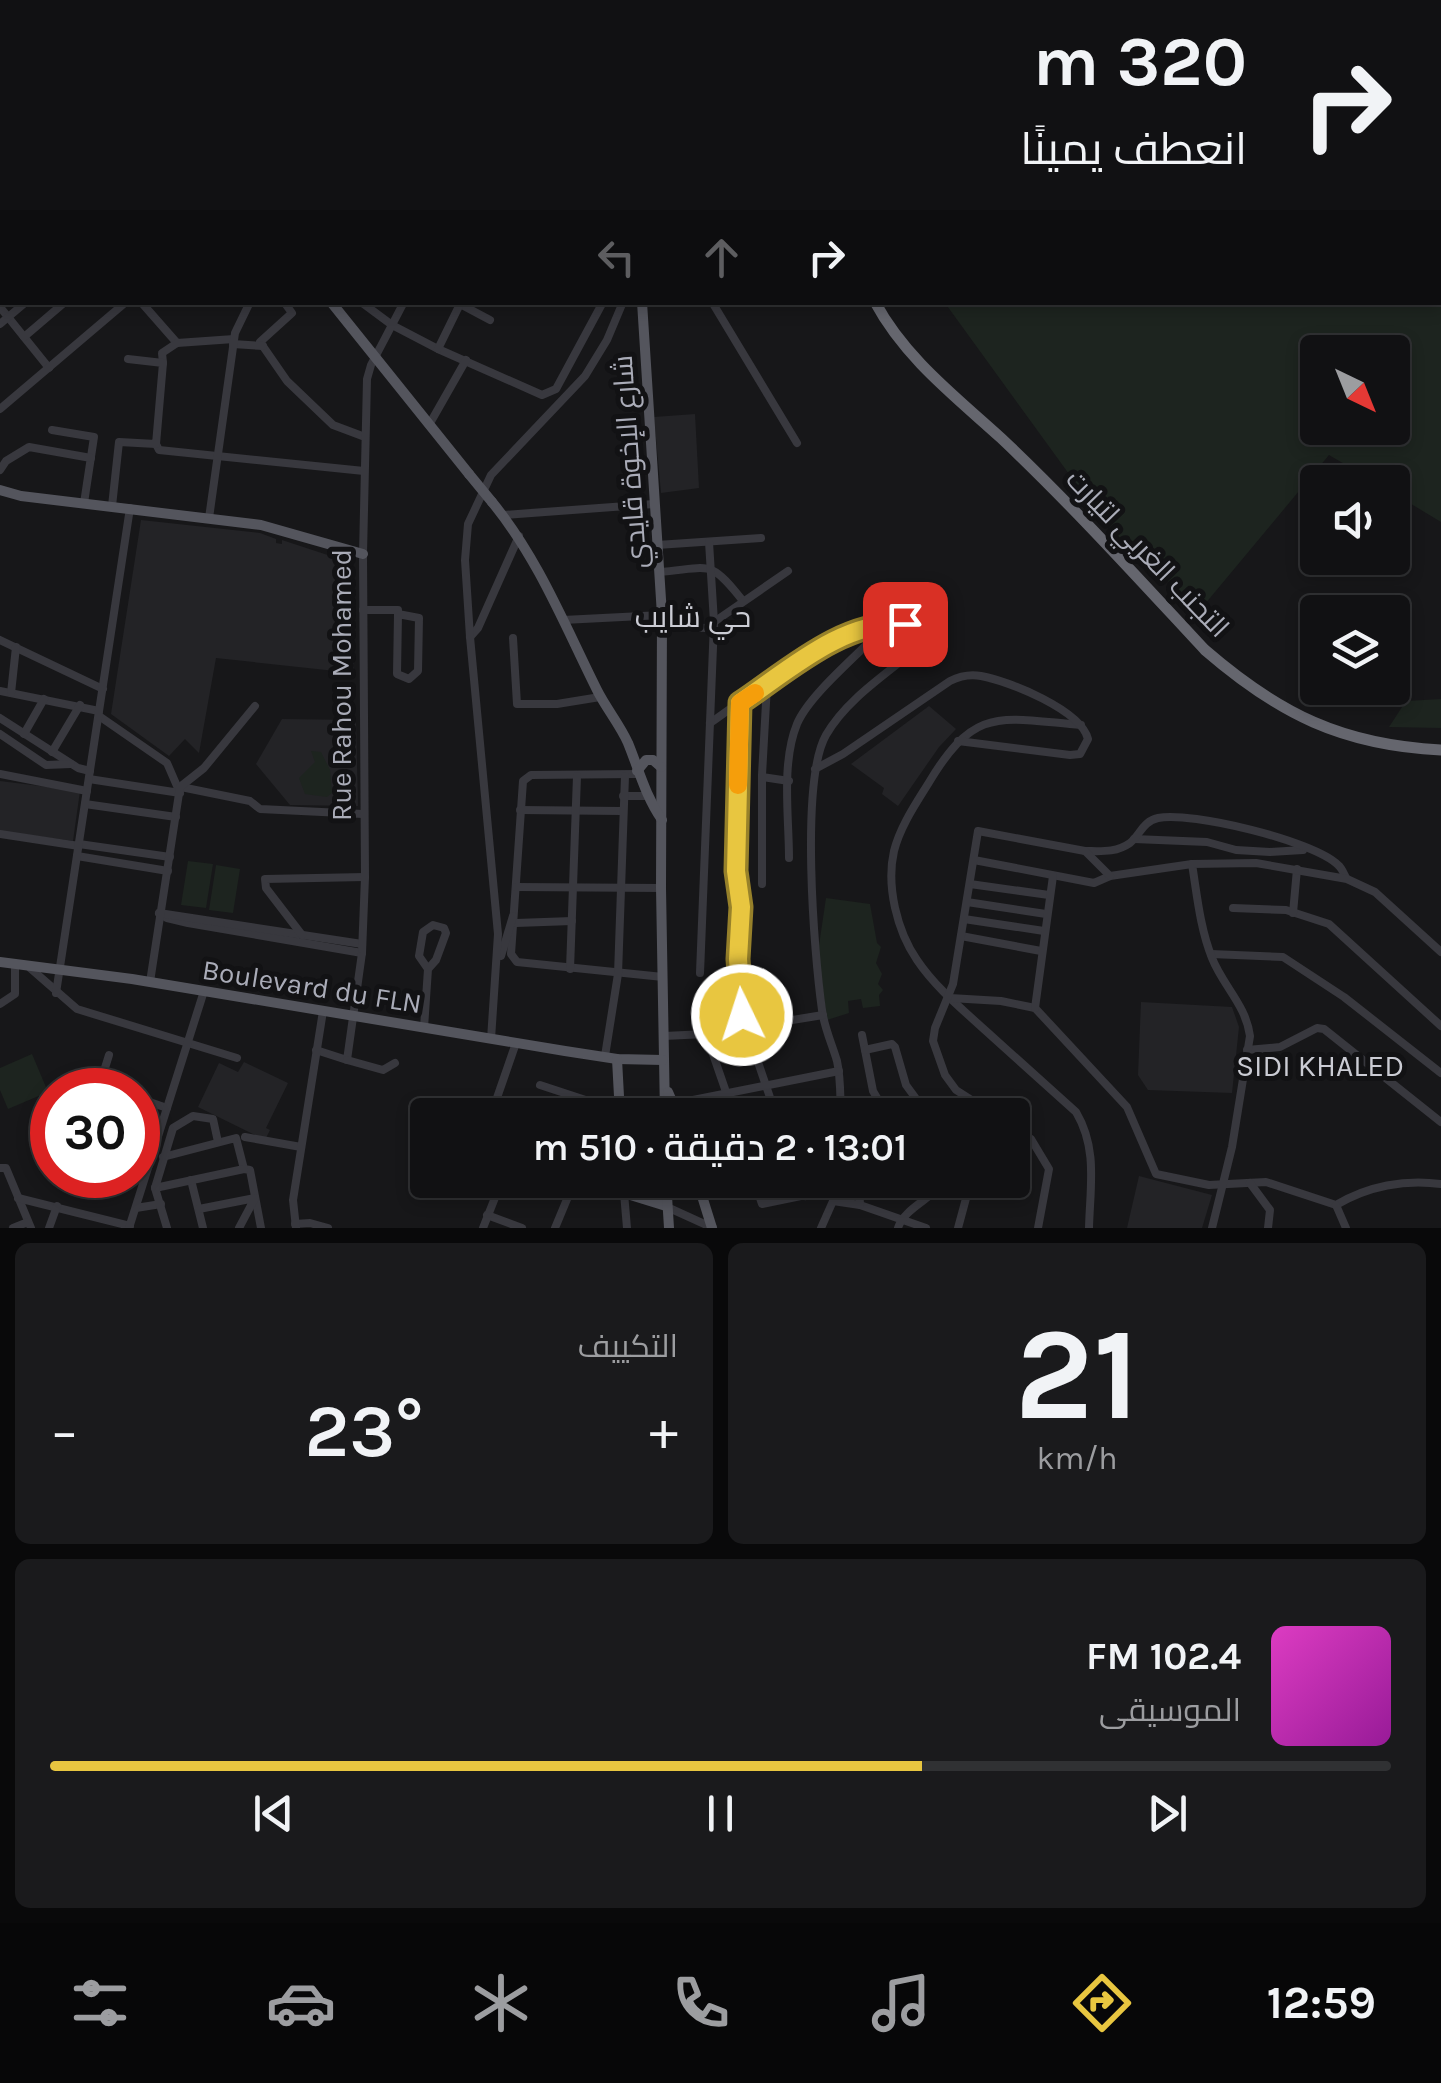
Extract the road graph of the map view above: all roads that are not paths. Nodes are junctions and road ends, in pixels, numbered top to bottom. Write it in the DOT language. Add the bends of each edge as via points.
graph roads {
  1 [pos="61,305"];
  2 [pos="110,305"];
  3 [pos="122,305"];
  4 [pos="145,305"];
  5 [pos="249,305"];
  6 [pos="286,305"];
  7 [pos="334,305"];
  8 [pos="364,305"];
  9 [pos="402,305"];
  10 [pos="459,305"];
  11 [pos="464,305"];
  12 [pos="601,305"];
  13 [pos="622,305"];
  14 [pos="642,305"];
  15 [pos="712,305"];
  16 [pos="877,305"];
  17 [pos="0,307"];
  18 [pos="115,311"];
  19 [pos="4,320"];
  20 [pos="490,320"];
  21 [pos="392,325"];
  22 [pos="24,337"];
  23 [pos="233,342"];
  24 [pos="177,343"];
  25 [pos="263,346"];
  26 [pos="438,348"];
  27 [pos="376,356"];
  28 [pos="128,358"];
  29 [pos="466,360"];
  30 [pos="163,363"];
  31 [pos="49,368"];
  32 [pos="0,409"];
  33 [pos="429,426"];
  34 [pos="52,430"];
  35 [pos="365,437"];
  36 [pos="797,443"];
  37 [pos="156,444"];
  38 [pos="218,457"];
  39 [pos="90,458"];
  40 [pos="0,470"];
  41 [pos="364,471"];
  42 [pos="0,490"];
  43 [pos="84,503"];
  44 [pos="654,504"];
  45 [pos="112,506"];
  46 [pos="130,508"];
  47 [pos="502,515"];
  48 [pos="209,518"];
  49 [pos="519,536"];
  50 [pos="762,538"];
  51 [pos="710,542"];
  52 [pos="657,545"];
  53 [pos="362,554"];
  54 [pos="712,568"];
  55 [pos="788,571"];
  56 [pos="659,572"];
  57 [pos="742,602"];
  58 [pos="362,610"];
  59 [pos="398,614"];
  60 [pos="563,620"];
  61 [pos="662,621"];
  62 [pos="886,624"];
  63 [pos="713,625"];
  64 [pos="470,637"];
  65 [pos="512,638"];
  66 [pos="0,640"];
  67 [pos="16,647"];
  68 [pos="767,684"];
  69 [pos="103,688"];
  70 [pos="0,691"];
  71 [pos="10,693"];
  72 [pos="600,697"];
  73 [pos="44,699"];
  74 [pos="740,703"];
  75 [pos="80,706"];
  76 [pos="256,706"];
  77 [pos="99,713"];
  78 [pos="0,718"];
  79 [pos="710,723"];
  80 [pos="1081,724"];
  81 [pos="0,734"];
  82 [pos="24,734"];
  83 [pos="958,741"];
  84 [pos="629,745"];
  85 [pos="1441,750"];
  86 [pos="52,752"];
  87 [pos="72,764"];
  88 [pos="815,769"];
  89 [pos="0,774"];
  90 [pos="648,775"];
  91 [pos="89,776"];
  92 [pos="576,776"];
  93 [pos="624,776"];
  94 [pos="762,777"];
  95 [pos="789,782"];
  96 [pos="180,790"];
  97 [pos="87,791"];
  98 [pos="627,795"];
  99 [pos="85,804"];
  100 [pos="520,810"];
  101 [pos="576,810"];
  102 [pos="622,811"];
  103 [pos="362,814"];
  104 [pos="176,817"];
  105 [pos="663,821"];
  106 [pos="0,834"];
  107 [pos="1134,839"];
  108 [pos="78,849"];
  109 [pos="1308,850"];
  110 [pos="1084,851"];
  111 [pos="170,857"];
  112 [pos="790,858"];
  113 [pos="974,860"];
  114 [pos="1192,864"];
  115 [pos="1298,869"];
  116 [pos="168,871"];
  117 [pos="1052,876"];
  118 [pos="1110,876"];
  119 [pos="364,877"];
  120 [pos="1347,878"];
  121 [pos="762,884"];
  122 [pos="970,884"];
  123 [pos="574,885"];
  124 [pos="516,886"];
  125 [pos="620,887"];
  126 [pos="661,888"];
  127 [pos="1048,895"];
  128 [pos="967,902"];
  129 [pos="1232,908"];
  130 [pos="516,912"];
  131 [pos="1293,912"];
  132 [pos="160,913"];
  133 [pos="1046,914"];
  134 [pos="964,918"];
  135 [pos="572,922"];
  136 [pos="516,923"];
  137 [pos="1044,931"];
  138 [pos="302,934"];
  139 [pos="961,936"];
  140 [pos="362,948"];
  141 [pos="1042,951"];
  142 [pos="1441,952"];
  143 [pos="1211,954"];
  144 [pos="0,962"];
  145 [pos="15,965"];
  146 [pos="498,965"];
  147 [pos="30,968"];
  148 [pos="60,968"];
  149 [pos="428,969"];
  150 [pos="570,969"];
  151 [pos="700,973"];
  152 [pos="618,974"];
  153 [pos="664,977"];
  154 [pos="150,982"];
  155 [pos="204,991"];
  156 [pos="56,993"];
  157 [pos="950,998"];
  158 [pos="0,1004"];
  159 [pos="1035,1008"];
  160 [pos="323,1012"];
  161 [pos="353,1015"];
  162 [pos="823,1015"];
  163 [pos="1441,1026"];
  164 [pos="745,1027"];
  165 [pos="424,1028"];
  166 [pos="706,1034"];
  167 [pos="862,1035"];
  168 [pos="664,1036"];
  169 [pos="490,1039"];
  170 [pos="189,1044"];
  171 [pos="516,1044"];
  172 [pos="316,1050"];
  173 [pos="866,1050"];
  174 [pos="1247,1050"];
  175 [pos="109,1056"];
  176 [pos="611,1057"];
  177 [pos="237,1058"];
  178 [pos="347,1060"];
  179 [pos="663,1060"];
  180 [pos="395,1064"];
  181 [pos="105,1068"];
  182 [pos="838,1071"];
  183 [pos="1441,1073"];
  184 [pos="540,1085"];
  185 [pos="766,1085"];
  186 [pos="666,1087"];
  187 [pos="727,1093"];
  188 [pos="497,1098"];
  189 [pos="572,1098"];
  190 [pos="617,1098"];
  191 [pos="666,1098"];
  192 [pos="670,1098"];
  193 [pos="712,1098"];
  194 [pos="729,1098"];
  195 [pos="770,1098"];
  196 [pos="840,1098"];
  197 [pos="877,1098"];
  198 [pos="915,1098"];
  199 [pos="968,1098"];
  200 [pos="160,1105"];
  201 [pos="168,1108"];
  202 [pos="1441,1122"];
  203 [pos="245,1138"];
  204 [pos="1030,1138"];
  205 [pos="218,1142"];
  206 [pos="301,1147"];
  207 [pos="164,1157"];
  208 [pos="0,1168"];
  209 [pos="244,1169"];
  210 [pos="160,1172"];
  211 [pos="191,1180"];
  212 [pos="1224,1183"];
  213 [pos="1250,1183"];
  214 [pos="1441,1184"];
  215 [pos="160,1187"];
  216 [pos="18,1198"];
  217 [pos="160,1198"];
  218 [pos="255,1198"];
  219 [pos="494,1198"];
  220 [pos="567,1198"];
  221 [pos="624,1198"];
  222 [pos="640,1198"];
  223 [pos="666,1198"];
  224 [pos="703,1198"];
  225 [pos="760,1198"];
  226 [pos="795,1198"];
  227 [pos="859,1198"];
  228 [pos="929,1198"];
  229 [pos="966,1198"];
  230 [pos="162,1204"];
  231 [pos="1336,1204"];
  232 [pos="860,1205"];
  233 [pos="56,1206"];
  234 [pos="666,1206"];
  235 [pos="136,1208"];
  236 [pos="200,1210"];
  237 [pos="487,1215"];
  238 [pos="899,1224"];
  239 [pos="30,1225"];
  240 [pos="296,1226"];
  241 [pos="130,1227"];
  242 [pos="14,1228"];
  243 [pos="49,1228"];
  244 [pos="167,1228"];
  245 [pos="203,1228"];
  246 [pos="240,1228"];
  247 [pos="261,1228"];
  248 [pos="328,1228"];
  249 [pos="482,1228"];
  250 [pos="522,1228"];
  251 [pos="555,1228"];
  252 [pos="627,1228"];
  253 [pos="668,1228"];
  254 [pos="712,1228"];
  255 [pos="725,1228"];
  256 [pos="822,1228"];
  257 [pos="926,1228"];
  258 [pos="958,1228"];
  259 [pos="1038,1228"];
  260 [pos="1090,1228"];
  261 [pos="1212,1228"];
  262 [pos="1268,1228"];
  263 [pos="1346,1228"];
  1 -- 22 [label="street"];
  2 -- 18 [label="street"];
  3 -- 18 [label="street"];
  4 -- 24 [label="street"];
  5 -- 23 [label="street"];
  6 -- 25 [label="street" via="292,313"];
  7 -- 27 [label="main road"];
  8 -- 21 [label="street"];
  9 -- 21 [label="street, Rue Rahou Mohamed"];
  10 -- 26 [label="street"];
  11 -- 20 [label="street"];
  12 -- 29 [label="street" via="548,394"];
  13 -- 64 [label="street" via="586,376 490,475 479,496 466,550"];
  14 -- 44 [label="main road, شارع الإخوة قايدي"];
  15 -- 36 [label="street"];
  16 -- 85 [label="highway, التجنب الغربي لتيارت" via="917,360 1240,680 1304,720 1351,738"];
  17 -- 19 [label="street"];
  18 -- 31 [label="street"];
  19 -- 22 [label="street"];
  21 -- 26 [label="street"];
  21 -- 27 [label="street, Rue Rahou Mohamed"];
  22 -- 31 [label="street"];
  23 -- 24 [label="street"];
  23 -- 25 [label="street"];
  23 -- 38 [label="street"];
  24 -- 30 [label="street" via="162,353"];
  25 -- 35 [label="street" via="287,381 333,425"];
  26 -- 29 [label="street"];
  27 -- 33 [label="main road"];
  27 -- 35 [label="street, Rue Rahou Mohamed" via="366,379"];
  28 -- 30 [label="street"];
  29 -- 33 [label="street"];
  30 -- 37 [label="street"];
  31 -- 32 [label="street"];
  33 -- 47 [label="main road, bridge"];
  34 -- 39 [label="street" via="94,437"];
  35 -- 41 [label="street, Rue Rahou Mohamed"];
  37 -- 38 [label="street" via="159,450"];
  37 -- 45 [label="street" via="119,442"];
  38 -- 41 [label="street"];
  38 -- 48 [label="street"];
  39 -- 40 [label="street" via="29,447"];
  39 -- 43 [label="street"];
  41 -- 53 [label="street, Rue Rahou Mohamed"];
  42 -- 43 [label="main road"];
  43 -- 45 [label="main road"];
  44 -- 47 [label="street"];
  44 -- 52 [label="main road, شارع الإخوة قايدي"];
  45 -- 46 [label="main road"];
  46 -- 48 [label="main road"];
  46 -- 69 [label="street"];
  47 -- 49 [label="main road"];
  48 -- 53 [label="main road" via="261,525"];
  49 -- 60 [label="main road"];
  49 -- 64 [label="street"];
  50 -- 51 [label="street"];
  51 -- 52 [label="street"];
  51 -- 54 [label="street"];
  52 -- 56 [label="main road, شارع الإخوة قايدي"];
  53 -- 58 [label="street, Rue Rahou Mohamed"];
  54 -- 56 [label="street"];
  54 -- 57 [label="street"];
  54 -- 63 [label="street"];
  55 -- 57 [label="street"];
  56 -- 61 [label="main road, شارع الإخوة قايدي"];
  57 -- 63 [label="street"];
  58 -- 59 [label="street"];
  58 -- 103 [label="street, Rue Rahou Mohamed"];
  59 -- 59 [label="street" via="397,674 409,679 418,670 419,618"];
  60 -- 61 [label="street"];
  60 -- 72 [label="main road"];
  61 -- 63 [label="street"];
  61 -- 90 [label="main road, شارع الإخوة قايدي" via="662,738"];
  62 -- 68 [label="street" via="835,640"];
  62 -- 88 [label="street" via="912,626 917,646 832,726"];
  62 -- 95 [label="street" via="798,724"];
  63 -- 79 [label="street"];
  64 -- 146 [label="street"];
  65 -- 72 [label="street" via="518,704"];
  66 -- 67 [label="street"];
  67 -- 69 [label="street"];
  67 -- 71 [label="street"];
  68 -- 74 [label="street"];
  68 -- 94 [label="street"];
  69 -- 77 [label="street"];
  70 -- 71 [label="street"];
  71 -- 73 [label="street"];
  72 -- 84 [label="main road"];
  73 -- 75 [label="street"];
  73 -- 82 [label="street"];
  74 -- 79 [label="street"];
  74 -- 164 [label="street" via="736,871"];
  75 -- 77 [label="street"];
  75 -- 86 [label="street"];
  76 -- 96 [label="street"];
  77 -- 91 [label="street"];
  77 -- 96 [label="street" via="166,763"];
  78 -- 82 [label="street"];
  79 -- 151 [label="street"];
  80 -- 83 [label="street" via="1001,718"];
  80 -- 83 [label="street" via="1087,745 1075,755"];
  80 -- 88 [label="street" via="1057,705 968,675"];
  81 -- 87 [label="street" via="46,765"];
  82 -- 86 [label="street"];
  83 -- 157 [label="street" via="900,831 890,879 908,946"];
  84 -- 90 [label="main road"];
  84 -- 90 [label="main road"];
  86 -- 87 [label="street"];
  87 -- 91 [label="street"];
  88 -- 162 [label="street"];
  89 -- 97 [label="street"];
  90 -- 93 [label="street"];
  90 -- 98 [label="street"];
  90 -- 105 [label="main road"];
  90 -- 105 [label="main road"];
  91 -- 96 [label="street"];
  91 -- 97 [label="street"];
  92 -- 93 [label="street"];
  92 -- 100 [label="street" via="526,777"];
  92 -- 101 [label="street"];
  93 -- 98 [label="street"];
  94 -- 95 [label="street"];
  94 -- 121 [label="street"];
  95 -- 112 [label="street"];
  96 -- 103 [label="street" via="260,808"];
  96 -- 104 [label="street"];
  97 -- 99 [label="street"];
  98 -- 102 [label="street"];
  99 -- 104 [label="street"];
  99 -- 108 [label="street"];
  100 -- 101 [label="street"];
  100 -- 124 [label="street"];
  101 -- 102 [label="street"];
  101 -- 123 [label="street"];
  102 -- 125 [label="street"];
  103 -- 119 [label="street, Rue Rahou Mohamed"];
  104 -- 111 [label="street"];
  105 -- 126 [label="main road"];
  106 -- 108 [label="street"];
  107 -- 109 [label="street"];
  107 -- 109 [label="street" via="1157,818 1194,820 1260,831"];
  107 -- 110 [label="street" via="1111,852"];
  108 -- 111 [label="street"];
  108 -- 116 [label="street"];
  108 -- 148 [label="street"];
  109 -- 120 [label="street" via="1338,864"];
  110 -- 113 [label="street" via="978,831"];
  110 -- 118 [label="street"];
  111 -- 116 [label="street"];
  113 -- 117 [label="street"];
  113 -- 122 [label="street"];
  114 -- 115 [label="street"];
  114 -- 118 [label="street"];
  114 -- 143 [label="street"];
  115 -- 120 [label="street"];
  115 -- 131 [label="street"];
  116 -- 132 [label="street"];
  117 -- 118 [label="street" via="1094,884"];
  117 -- 127 [label="street"];
  119 -- 138 [label="street" via="265,880"];
  119 -- 140 [label="street, Rue Rahou Mohamed"];
  120 -- 142 [label="street" via="1375,892"];
  122 -- 127 [label="street"];
  122 -- 128 [label="street"];
  123 -- 124 [label="street"];
  123 -- 125 [label="street"];
  123 -- 135 [label="street"];
  124 -- 130 [label="street"];
  125 -- 126 [label="street"];
  125 -- 152 [label="street"];
  126 -- 153 [label="main road"];
  127 -- 133 [label="street"];
  128 -- 133 [label="street"];
  128 -- 134 [label="street"];
  129 -- 131 [label="street"];
  130 -- 136 [label="street"];
  130 -- 146 [label="street"];
  131 -- 163 [label="street" via="1329,924"];
  132 -- 138 [label="street"];
  132 -- 140 [label="street" via="188,923"];
  132 -- 154 [label="street"];
  133 -- 137 [label="street"];
  134 -- 137 [label="street"];
  134 -- 139 [label="street"];
  135 -- 136 [label="street"];
  135 -- 150 [label="street"];
  136 -- 150 [label="street" via="513,959"];
  137 -- 141 [label="street"];
  138 -- 140 [label="street"];
  139 -- 141 [label="street"];
  139 -- 157 [label="street"];
  140 -- 161 [label="street, Rue Rahou Mohamed"];
  141 -- 159 [label="street"];
  143 -- 174 [label="street" via="1248,1017"];
  143 -- 183 [label="street" via="1283,957"];
  144 -- 145 [label="main road, Boulevard du FLN"];
  145 -- 147 [label="main road, Boulevard du FLN"];
  145 -- 158 [label="street" via="14,997"];
  146 -- 169 [label="street"];
  147 -- 148 [label="main road, Boulevard du FLN"];
  147 -- 156 [label="street"];
  148 -- 154 [label="main road, Boulevard du FLN"];
  148 -- 156 [label="street"];
  149 -- 149 [label="street" via="446,933 433,925 423,932 419,956"];
  149 -- 165 [label="street"];
  150 -- 152 [label="street"];
  152 -- 153 [label="street"];
  152 -- 176 [label="street"];
  153 -- 168 [label="main road"];
  154 -- 155 [label="main road, Boulevard du FLN"];
  155 -- 160 [label="main road, Boulevard du FLN"];
  155 -- 170 [label="street"];
  156 -- 170 [label="street" via="77,1009"];
  157 -- 159 [label="street"];
  157 -- 199 [label="street" via="934,1028 936,1054 945,1076"];
  157 -- 260 [label="street" via="1076,1112 1090,1141"];
  159 -- 212 [label="street" via="1128,1106 1156,1174"];
  160 -- 161 [label="main road, Boulevard du FLN"];
  160 -- 172 [label="street"];
  161 -- 165 [label="main road, Boulevard du FLN"];
  161 -- 178 [label="street, Rue Rahou Mohamed"];
  162 -- 164 [label="street"];
  162 -- 182 [label="street"];
  164 -- 166 [label="street"];
  164 -- 185 [label="street"];
  165 -- 169 [label="main road, Boulevard du FLN"];
  166 -- 168 [label="street"];
  166 -- 187 [label="street"];
  167 -- 173 [label="street"];
  168 -- 179 [label="main road"];
  169 -- 171 [label="main road, Boulevard du FLN"];
  170 -- 177 [label="street"];
  170 -- 201 [label="street"];
  171 -- 176 [label="main road, Boulevard du FLN"];
  171 -- 188 [label="street"];
  172 -- 178 [label="street"];
  172 -- 206 [label="street"];
  173 -- 197 [label="street"];
  173 -- 198 [label="street" via="892,1044"];
  174 -- 202 [label="street" via="1280,1047 1324,1029"];
  174 -- 212 [label="street"];
  175 -- 181 [label="street"];
  176 -- 179 [label="main road, Boulevard du FLN"];
  176 -- 190 [label="main road"];
  178 -- 180 [label="street" via="383,1070"];
  179 -- 186 [label="main road"];
  182 -- 185 [label="street"];
  182 -- 196 [label="street"];
  184 -- 189 [label="street"];
  185 -- 187 [label="street"];
  185 -- 195 [label="street"];
  186 -- 191 [label="main road"];
  186 -- 192 [label="main road"];
  187 -- 193 [label="street"];
  187 -- 194 [label="street"];
  200 -- 201 [label="street"];
  201 -- 235 [label="street"];
  203 -- 206 [label="street"];
  204 -- 259 [label="street" via="1049,1169"];
  205 -- 207 [label="street"];
  205 -- 207 [label="street" via="213,1119 192,1116 173,1128"];
  205 -- 209 [label="street" via="236,1138"];
  206 -- 240 [label="street"];
  207 -- 210 [label="street"];
  208 -- 216 [label="street" via="6,1168"];
  209 -- 211 [label="street"];
  209 -- 218 [label="street" via="250,1170"];
  211 -- 215 [label="street"];
  211 -- 236 [label="street"];
  212 -- 213 [label="street"];
  212 -- 261 [label="street"];
  213 -- 231 [label="street"];
  213 -- 262 [label="street" via="1270,1210"];
  214 -- 231 [label="street" via="1386,1185"];
  216 -- 233 [label="street"];
  216 -- 239 [label="street"];
  217 -- 230 [label="street"];
  218 -- 236 [label="street"];
  218 -- 246 [label="street"];
  218 -- 247 [label="street"];
  219 -- 237 [label="street"];
  220 -- 251 [label="street"];
  221 -- 252 [label="street"];
  222 -- 234 [label="main road"];
  223 -- 234 [label="main road"];
  224 -- 254 [label="main road"];
  225 -- 226 [label="street" via="762,1204"];
  227 -- 232 [label="street"];
  228 -- 238 [label="street"];
  229 -- 258 [label="street"];
  230 -- 235 [label="street"];
  230 -- 244 [label="street"];
  231 -- 263 [label="street"];
  232 -- 238 [label="street"];
  232 -- 256 [label="street" via="833,1201"];
  233 -- 241 [label="street"];
  233 -- 243 [label="street"];
  234 -- 253 [label="main road"];
  234 -- 254 [label="street"];
  235 -- 241 [label="street"];
  236 -- 245 [label="street"];
  237 -- 249 [label="street"];
  237 -- 250 [label="street"];
  238 -- 257 [label="street"];
  239 -- 242 [label="street"];
  240 -- 248 [label="street"];
  254 -- 255 [label="street"];
}
